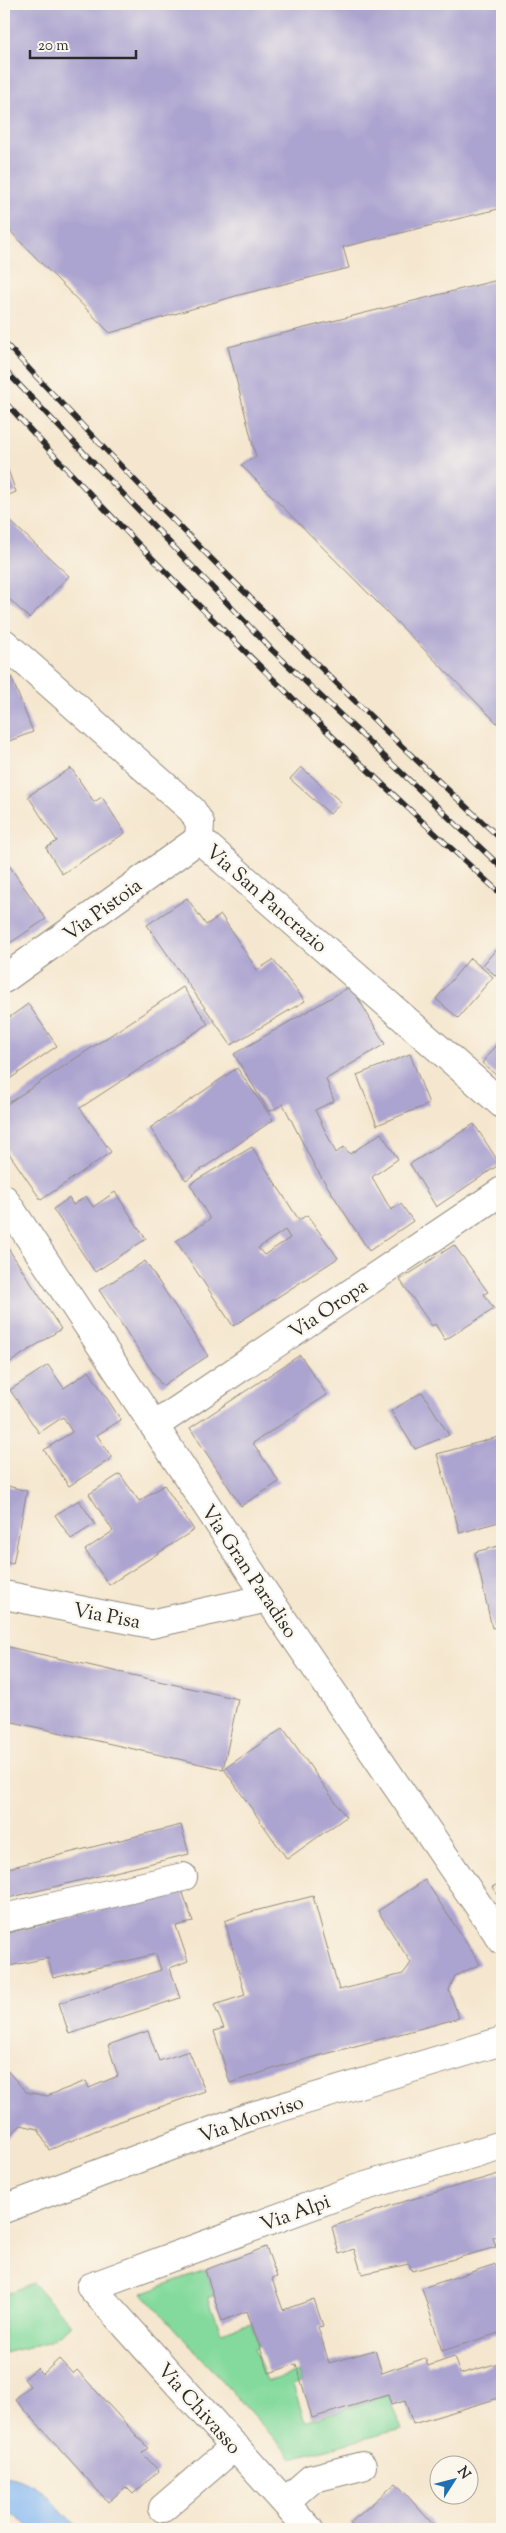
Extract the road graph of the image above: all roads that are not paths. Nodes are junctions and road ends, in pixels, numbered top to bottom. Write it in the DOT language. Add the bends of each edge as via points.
graph roads {
  1 [pos="4,643"];
  2 [pos="199,839"];
  3 [pos="4,979"];
  4 [pos="502,1104"];
  5 [pos="502,1191"];
  6 [pos="4,1199"];
  7 [pos="154,1426"];
  8 [pos="4,1595"];
  9 [pos="268,1598"];
  10 [pos="183,1877"];
  11 [pos="4,1918"];
  12 [pos="502,1940"];
  13 [pos="502,2041"];
  14 [pos="502,2145"];
  15 [pos="4,2209"];
  16 [pos="91,2286"];
  17 [pos="235,2446"];
  18 [pos="362,2466"];
  19 [pos="285,2502"];
  20 [pos="163,2508"];
  21 [pos="309,2529"];
  1 -- 2 [label="street, Via San Pancrazio" via="192,810 200,823"];
  2 -- 3 [label="street, Via Pistoia" via="63,922"];
  2 -- 4 [label="street, Via San Pancrazio"];
  5 -- 7 [label="street, Via Oropa"];
  6 -- 7 [label="street, Via Gran Paradiso"];
  7 -- 9 [label="street, Via Gran Paradiso"];
  8 -- 9 [label="street, Via Pisa" via="151,1624"];
  9 -- 12 [label="street, Via Gran Paradiso"];
  10 -- 11 [label="street"];
  13 -- 15 [label="street, Via Monviso" via="249,2117"];
  14 -- 16 [label="street, Via Alpi" via="359,2188"];
  16 -- 17 [label="street, Via Chivasso"];
  17 -- 19 [label="street, Via Chivasso"];
  17 -- 20 [label="street"];
  18 -- 19 [label="street" via="311,2480"];
  19 -- 21 [label="street, Via Chivasso"];
}
